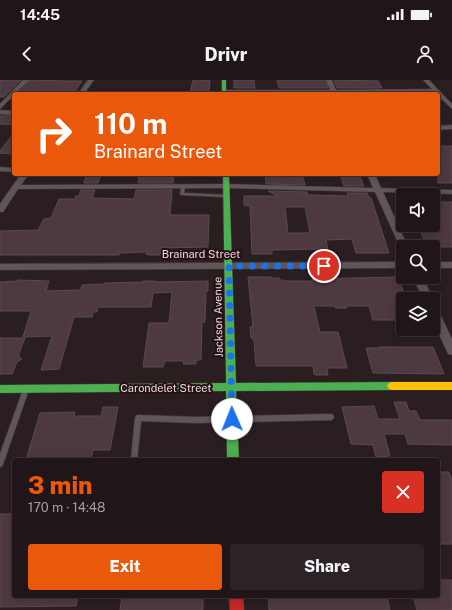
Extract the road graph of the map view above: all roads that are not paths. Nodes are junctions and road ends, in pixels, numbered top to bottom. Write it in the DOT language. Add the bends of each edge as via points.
graph roads {
  1 [pos="26,80"];
  2 [pos="91,80"];
  3 [pos="224,80"];
  4 [pos="329,80"];
  5 [pos="426,80"];
  6 [pos="436,91"];
  7 [pos="14,92"];
  8 [pos="82,92"];
  9 [pos="224,92"];
  10 [pos="335,92"];
  11 [pos="386,92"];
  12 [pos="12,95"];
  13 [pos="440,95"];
  14 [pos="0,107"];
  15 [pos="452,107"];
  16 [pos="0,112"];
  17 [pos="12,113"];
  18 [pos="450,128"];
  19 [pos="452,134"];
  20 [pos="0,169"];
  21 [pos="12,170"];
  22 [pos="24,176"];
  23 [pos="226,176"];
  24 [pos="372,176"];
  25 [pos="183,186"];
  26 [pos="204,186"];
  27 [pos="227,186"];
  28 [pos="16,188"];
  29 [pos="378,190"];
  30 [pos="452,192"];
  31 [pos="204,195"];
  32 [pos="227,196"];
  33 [pos="0,210"];
  34 [pos="401,240"];
  35 [pos="396,265"];
  36 [pos="440,265"];
  37 [pos="452,265"];
  38 [pos="229,266"];
  39 [pos="0,267"];
  40 [pos="440,321"];
  41 [pos="448,334"];
  42 [pos="452,351"];
  43 [pos="452,386"];
  44 [pos="231,388"];
  45 [pos="0,389"];
  46 [pos="26,389"];
  47 [pos="331,417"];
  48 [pos="232,419"];
  49 [pos="134,458"];
  50 [pos="233,458"];
  51 [pos="0,464"];
  52 [pos="236,598"];
  53 [pos="237,610"];
  1 -- 7 [label="street"];
  2 -- 8 [label="street"];
  3 -- 9 [label="street"];
  4 -- 10 [label="street"];
  5 -- 6 [label="street"];
  6 -- 11 [label="street"];
  12 -- 14 [label="street"];
  13 -- 15 [label="street"];
  16 -- 17 [label="street"];
  18 -- 19 [label="street"];
  20 -- 21 [label="street"];
  22 -- 28 [label="street"];
  23 -- 27 [label="street, Jackson Avenue"];
  24 -- 29 [label="street"];
  25 -- 26 [label="street"];
  25 -- 28 [label="street"];
  25 -- 31 [label="lane" via="182,194"];
  26 -- 27 [label="street"];
  26 -- 31 [label="lane"];
  27 -- 29 [label="street"];
  27 -- 32 [label="street, Jackson Avenue"];
  28 -- 33 [label="street"];
  29 -- 30 [label="street"];
  29 -- 34 [label="street"];
  31 -- 32 [label="lane"];
  32 -- 38 [label="street, Jackson Avenue"];
  35 -- 38 [label="street, Brainard Street"];
  36 -- 37 [label="street"];
  38 -- 39 [label="street, Brainard Street"];
  38 -- 44 [label="street, Jackson Avenue"];
  40 -- 41 [label="street"];
  41 -- 42 [label="street"];
  43 -- 44 [label="street, Carondelet Street"];
  44 -- 46 [label="street, Carondelet Street"];
  44 -- 48 [label="street, Jackson Avenue"];
  45 -- 46 [label="street, Carondelet Street"];
  46 -- 51 [label="lane"];
  47 -- 48 [label="lane"];
  48 -- 49 [label="lane" via="138,418"];
  48 -- 50 [label="street, Jackson Avenue"];
  52 -- 53 [label="street"];
}
